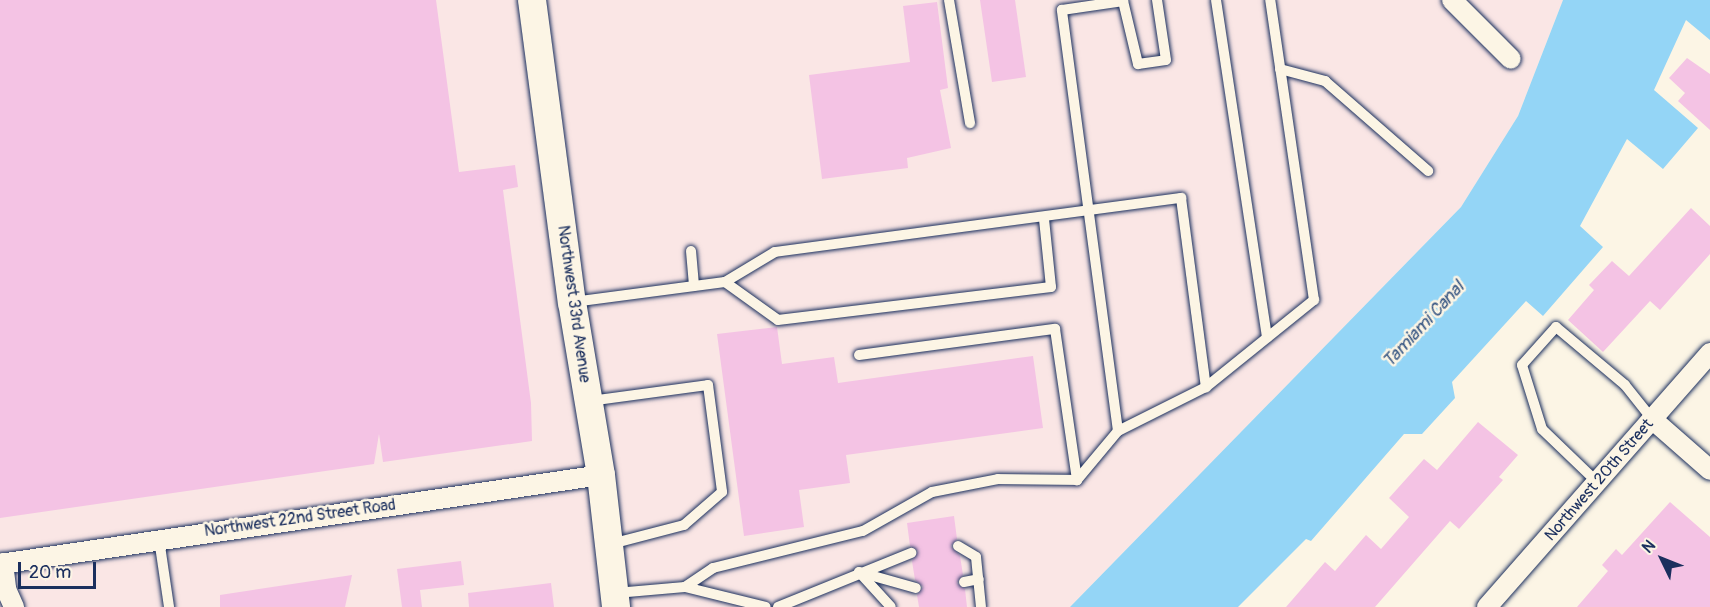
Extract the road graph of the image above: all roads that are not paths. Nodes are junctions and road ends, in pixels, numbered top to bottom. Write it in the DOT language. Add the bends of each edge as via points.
graph roads {
  1 [pos="532,0"];
  2 [pos="949,0"];
  3 [pos="1157,0"];
  4 [pos="1216,0"];
  5 [pos="1270,0"];
  6 [pos="1452,0"];
  7 [pos="1511,59"];
  8 [pos="1280,69"];
  9 [pos="970,123"];
  10 [pos="1428,171"];
  11 [pos="1088,213"];
  12 [pos="1044,219"];
  13 [pos="691,251"];
  14 [pos="725,282"];
  15 [pos="694,286"];
  16 [pos="572,302"];
  17 [pos="1267,337"];
  18 [pos="1710,353"];
  19 [pos="859,355"];
  20 [pos="1206,387"];
  21 [pos="589,401"];
  22 [pos="1652,419"];
  23 [pos="1118,431"];
  24 [pos="1710,470"];
  25 [pos="601,475"];
  26 [pos="1077,480"];
  27 [pos="1597,482"];
  28 [pos="159,538"];
  29 [pos="610,544"];
  30 [pos="958,546"];
  31 [pos="911,553"];
  32 [pos="2,564"];
  33 [pos="859,572"];
  34 [pos="979,579"];
  35 [pos="964,582"];
  36 [pos="685,587"];
  37 [pos="916,588"];
  38 [pos="616,600"];
  39 [pos="14,607"];
  40 [pos="169,607"];
  41 [pos="766,607"];
  42 [pos="778,607"];
  43 [pos="891,607"];
  44 [pos="981,607"];
  45 [pos="1487,607"];
  1 -- 16 [label="street, Northwest 33rd Avenue"];
  2 -- 9 [label="lane"];
  3 -- 11 [label="lane" via="1166,60 1138,64 1123,1 1062,10"];
  4 -- 17 [label="lane"];
  5 -- 8 [label="lane"];
  6 -- 7 [label="street"];
  8 -- 10 [label="lane" via="1325,81"];
  8 -- 17 [label="lane" via="1314,300"];
  11 -- 12 [label="lane"];
  11 -- 20 [label="lane" via="1181,198"];
  11 -- 23 [label="lane"];
  12 -- 14 [label="lane" via="775,252"];
  12 -- 14 [label="lane" via="1051,287 778,320"];
  13 -- 15 [label="lane"];
  14 -- 15 [label="lane"];
  15 -- 16 [label="lane"];
  16 -- 21 [label="street, Northwest 33rd Avenue"];
  17 -- 20 [label="lane"];
  18 -- 22 [label="street, Northwest 20th Street"];
  19 -- 26 [label="lane" via="1055,329"];
  20 -- 23 [label="lane"];
  21 -- 25 [label="street, Northwest 33rd Avenue"];
  21 -- 29 [label="lane" via="708,385 722,492 684,525"];
  22 -- 24 [label="street"];
  22 -- 27 [label="street, Northwest 20th Street"];
  22 -- 27 [label="lane" via="1625,385 1556,327 1522,365 1542,429"];
  23 -- 26 [label="lane"];
  25 -- 28 [label="street, Northwest 22nd Street Road"];
  25 -- 29 [label="street, Northwest 33rd Avenue"];
  26 -- 36 [label="lane" via="998,479 932,492 863,531 713,568"];
  27 -- 45 [label="street, Northwest 20th Street"];
  28 -- 32 [label="street, Northwest 22nd Street Road"];
  28 -- 40 [label="lane"];
  29 -- 38 [label="street, Northwest 33rd Avenue"];
  30 -- 34 [label="lane" via="976,557"];
  31 -- 33 [label="lane"];
  32 -- 39 [label="street" via="6,590"];
  33 -- 37 [label="lane"];
  33 -- 42 [label="lane"];
  33 -- 43 [label="lane"];
  34 -- 35 [label="lane"];
  34 -- 44 [label="lane"];
  36 -- 38 [label="lane"];
  36 -- 41 [label="lane"];
}
